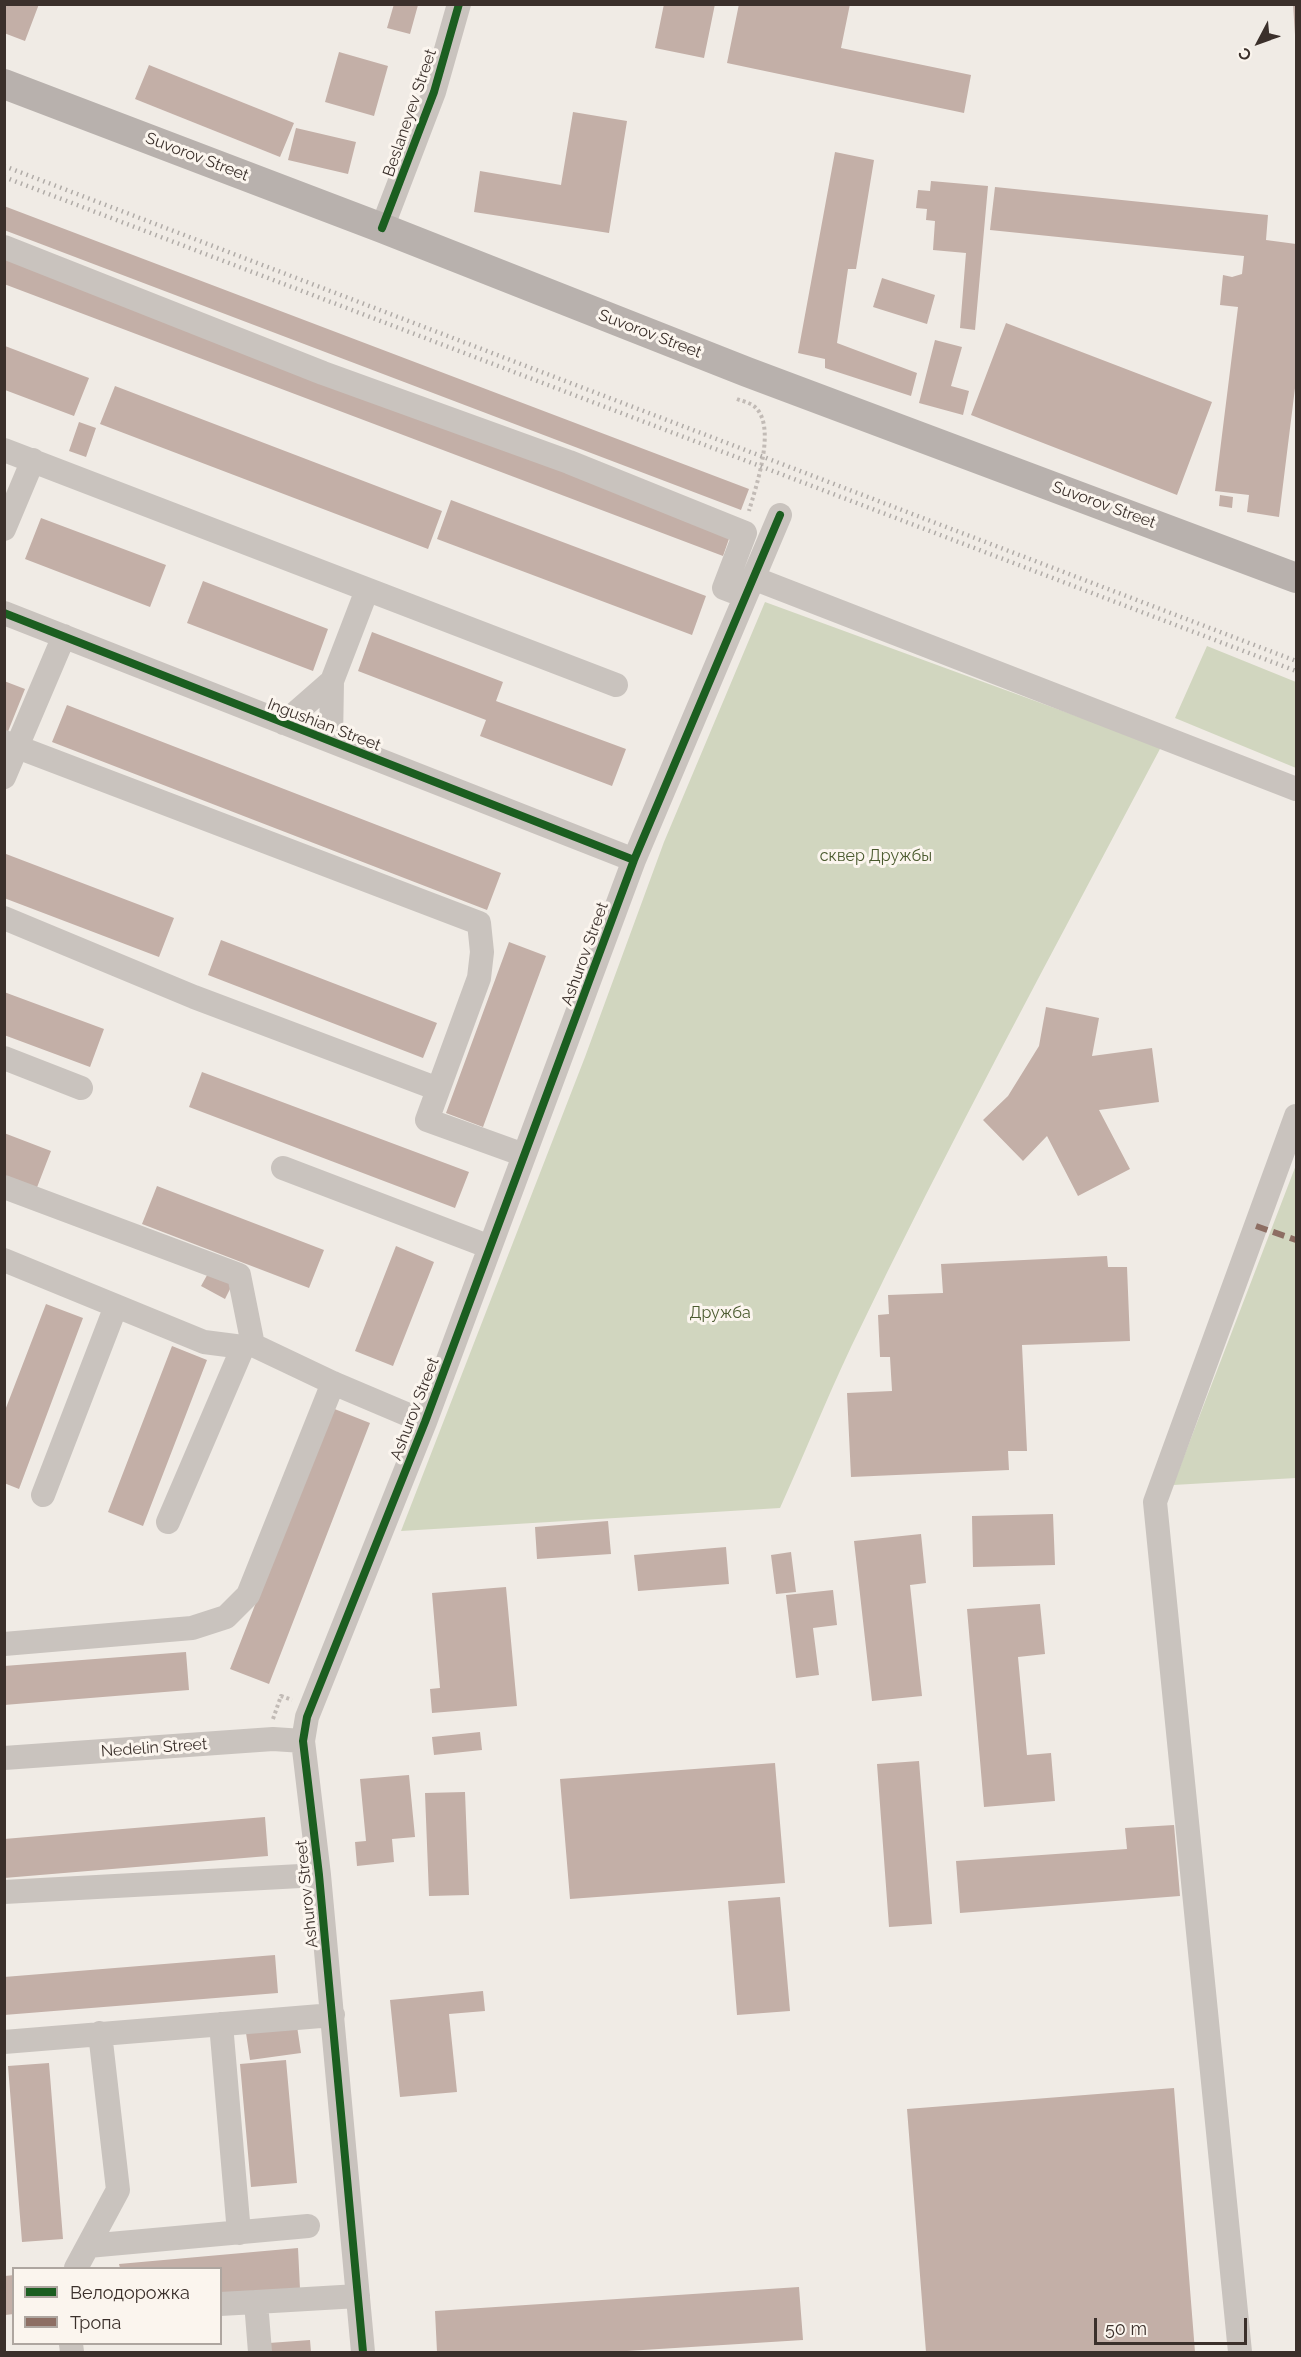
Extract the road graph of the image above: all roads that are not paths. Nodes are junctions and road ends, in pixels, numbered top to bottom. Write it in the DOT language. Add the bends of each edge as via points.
graph roads {
  1 [pos="459,4"];
  2 [pos="4,84"];
  3 [pos="382,228"];
  4 [pos="4,247"];
  5 [pos="4,450"];
  6 [pos="33,460"];
  7 [pos="780,515"];
  8 [pos="4,530"];
  9 [pos="1296,579"];
  10 [pos="749,587"];
  11 [pos="368,590"];
  12 [pos="4,614"];
  13 [pos="64,636"];
  14 [pos="332,681"];
  15 [pos="616,685"];
  16 [pos="284,723"];
  17 [pos="331,741"];
  18 [pos="11,744"];
  19 [pos="4,777"];
  20 [pos="1296,789"];
  21 [pos="634,860"];
  22 [pos="4,918"];
  23 [pos="4,1058"];
  24 [pos="81,1088"];
  25 [pos="438,1089"];
  26 [pos="1296,1116"];
  27 [pos="524,1155"];
  28 [pos="283,1168"];
  29 [pos="4,1187"];
  30 [pos="490,1247"];
  31 [pos="4,1260"];
  32 [pos="116,1306"];
  33 [pos="248,1346"];
  34 [pos="333,1383"];
  35 [pos="425,1422"];
  36 [pos="43,1495"];
  37 [pos="168,1522"];
  38 [pos="4,1644"];
  39 [pos="303,1741"];
  40 [pos="4,1758"];
  41 [pos="319,1875"];
  42 [pos="4,1892"];
  43 [pos="333,2015"];
  44 [pos="221,2024"];
  45 [pos="100,2033"];
  46 [pos="4,2042"];
  47 [pos="308,2226"];
  48 [pos="239,2233"];
  49 [pos="88,2246"];
  50 [pos="77,2267"];
  51 [pos="358,2296"];
  52 [pos="255,2302"];
  53 [pos="222,2304"];
  54 [pos="260,2352"];
  55 [pos="363,2352"];
  56 [pos="1240,2352"];
  1 -- 3 [label="street, Beslaneyev Street" via="434,92"];
  2 -- 3 [label="main road, Suvorov Street"];
  3 -- 9 [label="main road, Suvorov Street" via="747,372"];
  4 -- 10 [label="street" via="743,532 724,588"];
  5 -- 6 [label="street"];
  6 -- 8 [label="street"];
  6 -- 11 [label="street"];
  7 -- 10 [label="street, Ashurov Street"];
  10 -- 20 [label="street"];
  10 -- 21 [label="street, Ashurov Street"];
  11 -- 14 [label="street"];
  11 -- 15 [label="street"];
  12 -- 13 [label="street, Ingushian Street"];
  13 -- 16 [label="street, Ingushian Street"];
  13 -- 18 [label="street"];
  14 -- 16 [label="street"];
  14 -- 17 [label="street"];
  16 -- 17 [label="street, Ingushian Street"];
  17 -- 21 [label="street, Ingushian Street"];
  18 -- 19 [label="street"];
  18 -- 25 [label="street" via="479,923 479,978"];
  21 -- 27 [label="street, Ashurov Street"];
  22 -- 25 [label="street" via="194,997"];
  23 -- 24 [label="street"];
  25 -- 27 [label="street" via="427,1120"];
  26 -- 56 [label="street" via="1155,1502"];
  27 -- 30 [label="street, Ashurov Street"];
  28 -- 30 [label="street"];
  29 -- 33 [label="street" via="239,1275"];
  30 -- 35 [label="street, Ashurov Street"];
  31 -- 32 [label="street"];
  32 -- 33 [label="street" via="204,1342"];
  32 -- 36 [label="street"];
  33 -- 34 [label="street"];
  33 -- 37 [label="street"];
  34 -- 35 [label="street"];
  34 -- 38 [label="street" via="248,1596 226,1617 192,1628"];
  35 -- 39 [label="street, Ashurov Street" via="307,1717"];
  39 -- 40 [label="street, Nedelin Street" via="273,1739"];
  39 -- 41 [label="street, Ashurov Street"];
  41 -- 42 [label="street"];
  41 -- 43 [label="street, Ashurov Street"];
  43 -- 44 [label="street"];
  43 -- 51 [label="street, Ashurov Street"];
  44 -- 45 [label="street"];
  44 -- 48 [label="street"];
  45 -- 46 [label="street"];
  45 -- 49 [label="street" via="118,2190"];
  47 -- 48 [label="street"];
  48 -- 49 [label="street"];
  49 -- 50 [label="street"];
  51 -- 52 [label="street"];
  51 -- 55 [label="street, Ashurov Street"];
  52 -- 53 [label="street"];
  52 -- 54 [label="street"];
}
